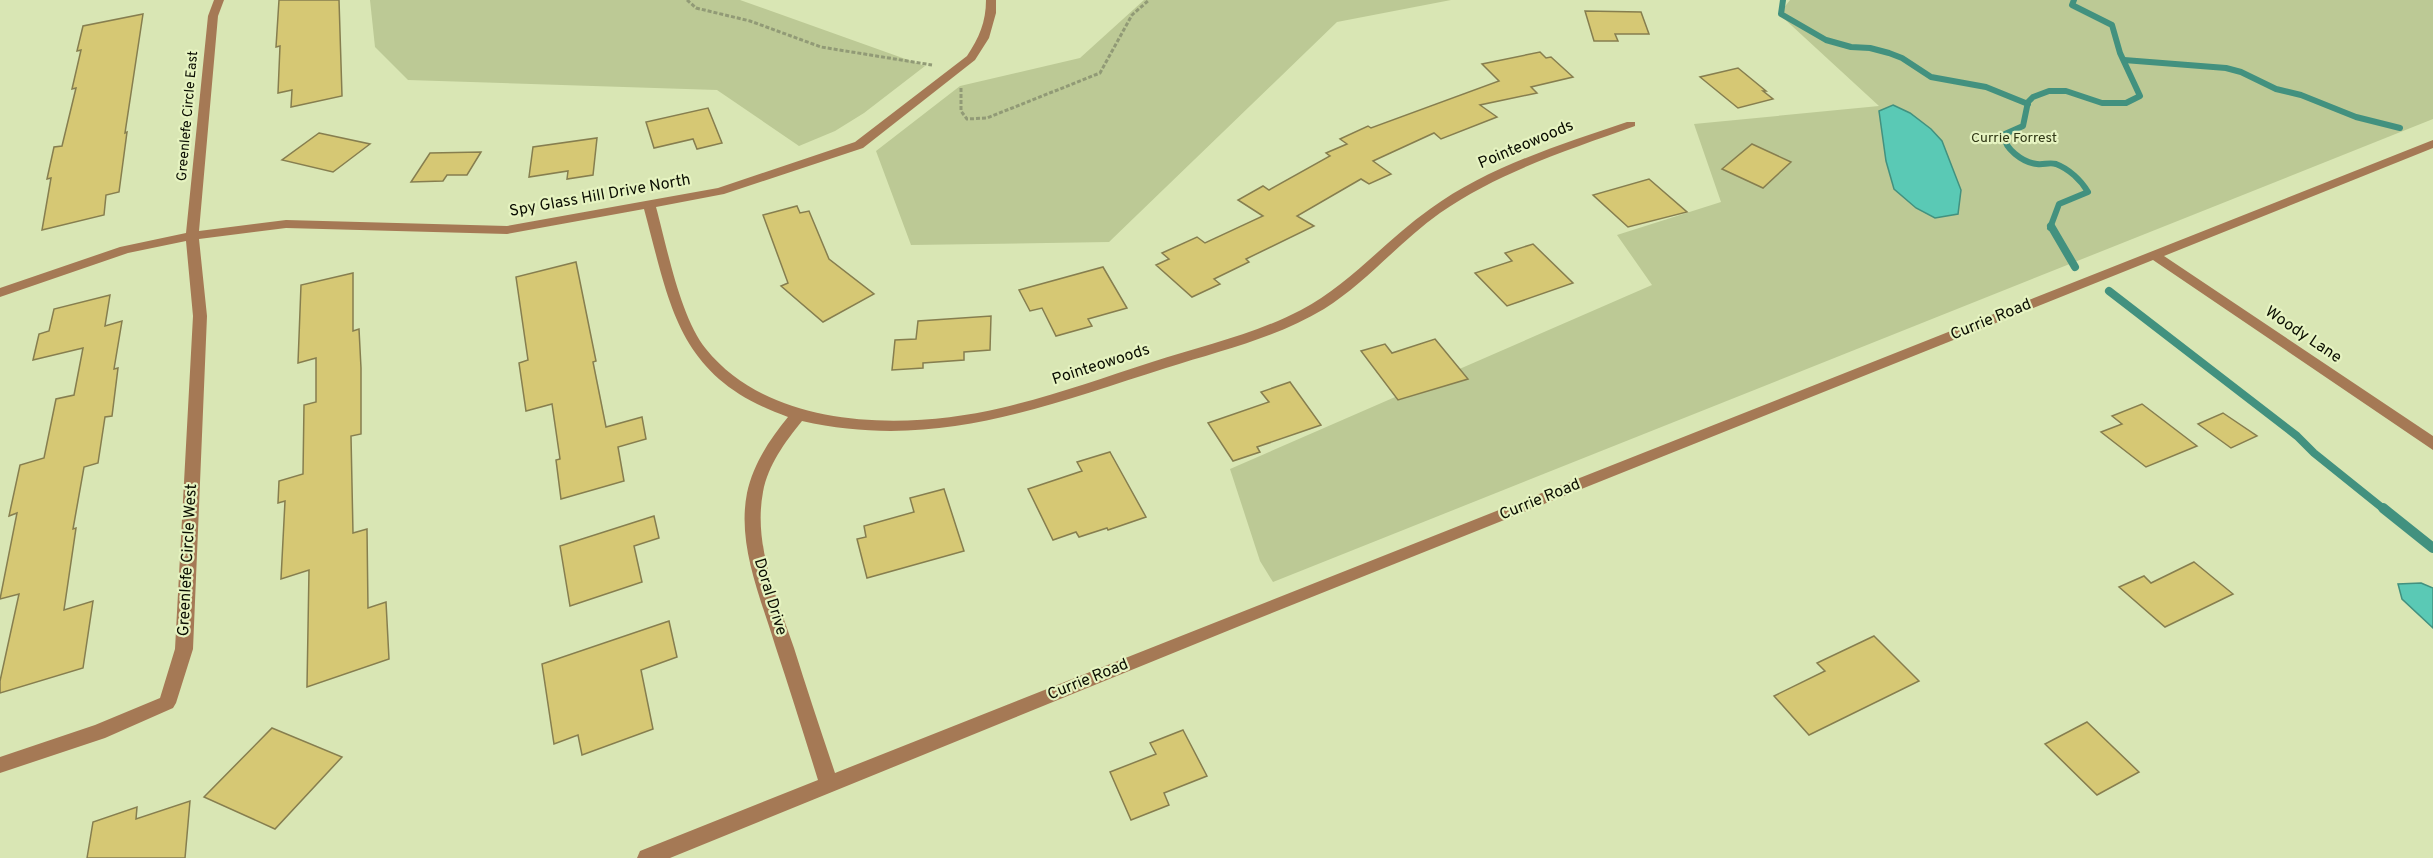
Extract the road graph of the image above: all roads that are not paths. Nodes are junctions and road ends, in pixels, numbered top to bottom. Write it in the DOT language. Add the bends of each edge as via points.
graph roads {
  1 [pos="219,0"];
  2 [pos="991,0"];
  3 [pos="1631,123"];
  4 [pos="2433,144"];
  5 [pos="648,204"];
  6 [pos="192,236"];
  7 [pos="2154,255"];
  8 [pos="0,293"];
  9 [pos="798,415"];
  10 [pos="2433,444"];
  11 [pos="0,765"];
  12 [pos="829,785"];
  13 [pos="647,858"];
  1 -- 6 [label="street, Greenlefe Circle East" via="213,16"];
  2 -- 5 [label="street, Spy Glass Hill Drive North" via="984,38 970,58 859,145 720,190"];
  3 -- 9 [label="street, Pointeowoods" via="1523,163 1474,186 1438,208 1306,314 1260,332 1016,411 970,422 871,426"];
  4 -- 7 [label="street, Currie Road"];
  5 -- 6 [label="street, Spy Glass Hill Drive North" via="507,230 286,224"];
  5 -- 9 [label="street, Pointeowoods" via="682,315 699,352 755,397"];
  6 -- 8 [label="street, Spy Glass Hill Drive North" via="125,250"];
  6 -- 11 [label="street, Greenlefe Circle West" via="200,316 184,649 167,703 99,732"];
  7 -- 10 [label="street, Woody Lane"];
  7 -- 12 [label="street, Currie Road"];
  9 -- 12 [label="street, Doral Drive" via="774,445 760,474 753,528 761,572"];
  12 -- 13 [label="street, Currie Road"];
}
